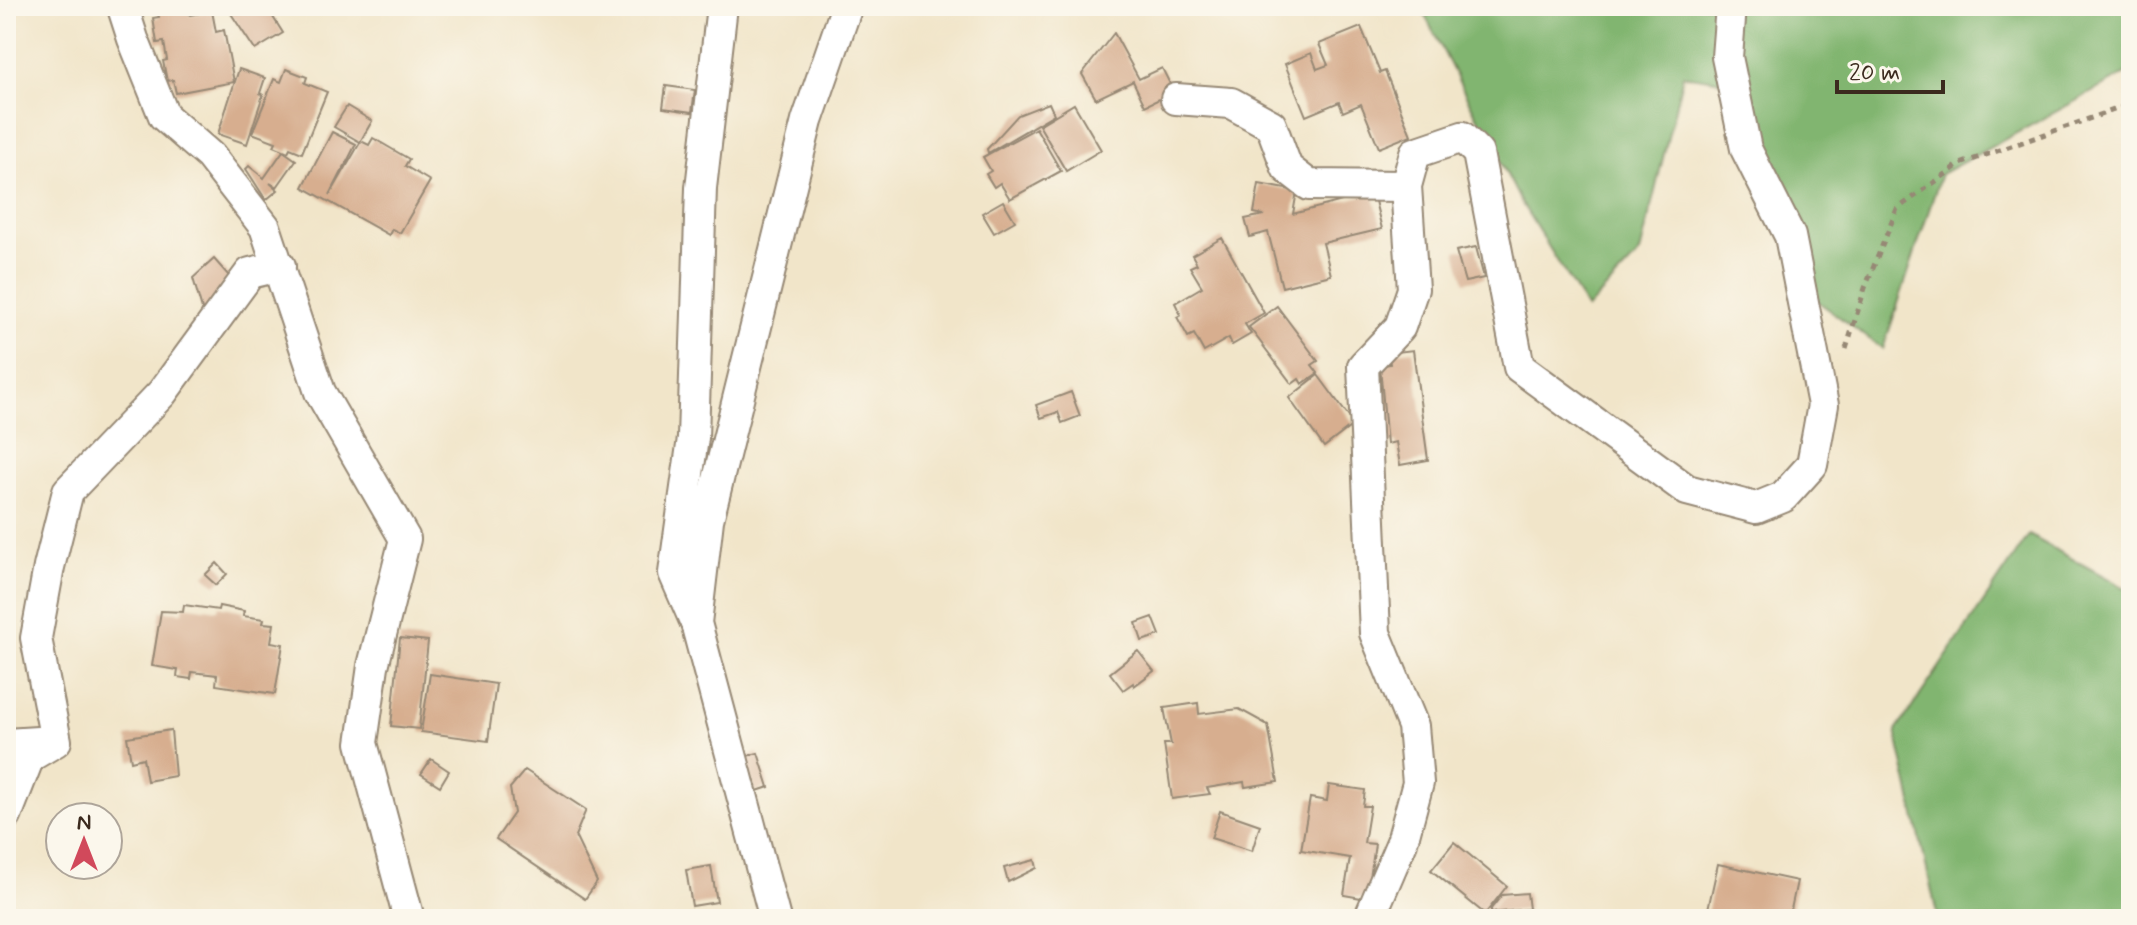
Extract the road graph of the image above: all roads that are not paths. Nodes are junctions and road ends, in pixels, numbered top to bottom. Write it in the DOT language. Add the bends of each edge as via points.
graph roads {
  1 [pos="131,6"];
  2 [pos="722,6"];
  3 [pos="847,6"];
  4 [pos="1731,6"];
  5 [pos="1176,99"];
  6 [pos="1406,186"];
  7 [pos="280,266"];
  8 [pos="696,623"];
  9 [pos="56,741"];
  10 [pos="6,744"];
  11 [pos="6,816"];
  12 [pos="409,919"];
  13 [pos="775,919"];
  14 [pos="1369,919"];
  1 -- 7 [label="street" via="124,11 164,116 210,156 247,203 265,227"];
  2 -- 8 [label="street" via="701,188 693,438 674,573"];
  3 -- 8 [label="street" via="807,121 708,520"];
  4 -- 6 [label="street" via="1727,57 1746,149 1790,236 1823,405 1812,465 1783,497 1756,508 1687,490 1519,367 1478,153 1462,137 1415,153"];
  5 -- 6 [label="street" via="1231,103 1271,125 1287,168 1309,185"];
  6 -- 14 [label="street" via="1413,289 1400,327 1363,366 1375,633 1413,726 1418,783 1402,842"];
  7 -- 9 [label="street" via="250,273 162,393 68,491 36,638"];
  7 -- 12 [label="street" via="320,392 405,539 373,666 362,743"];
  8 -- 13 [label="street"];
  9 -- 10 [label="street"];
  9 -- 11 [label="street" via="29,757"];
}
